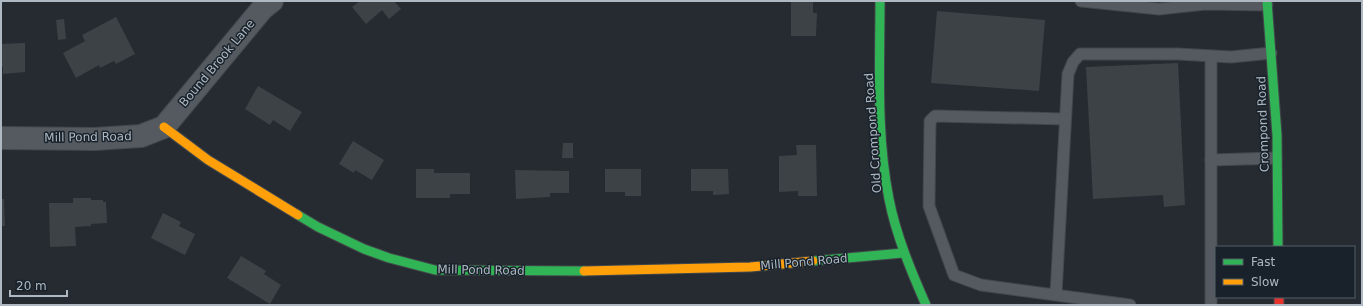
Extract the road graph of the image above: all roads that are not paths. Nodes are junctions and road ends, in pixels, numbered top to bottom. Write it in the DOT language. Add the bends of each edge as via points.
graph roads {
  1 [pos="880,1"];
  2 [pos="1081,1"];
  3 [pos="1267,3"];
  4 [pos="263,4"];
  5 [pos="1271,53"];
  6 [pos="1211,56"];
  7 [pos="1066,119"];
  8 [pos="164,127"];
  9 [pos="1,138"];
  10 [pos="1276,158"];
  11 [pos="1211,160"];
  12 [pos="1278,246"];
  13 [pos="903,253"];
  14 [pos="1214,256"];
  15 [pos="1056,294"];
  16 [pos="926,305"];
  17 [pos="1130,305"];
  18 [pos="1211,305"];
  1 -- 13 [label="main road, Old Crompond Road" via="883,151 889,198"];
  2 -- 3 [label="lane" via="1159,9 1205,4"];
  3 -- 5 [label="main road, Crompond Road"];
  4 -- 8 [label="street, Bound Brook Lane"];
  5 -- 6 [label="lane"];
  5 -- 10 [label="main road, Crompond Road" via="1277,135"];
  6 -- 7 [label="lane" via="1080,54 1068,74"];
  6 -- 11 [label="lane"];
  7 -- 15 [label="lane"];
  7 -- 15 [label="lane" via="935,116 930,121 930,206 954,275 981,285"];
  8 -- 9 [label="street, Mill Pond Road" via="141,136"];
  8 -- 13 [label="main road, Mill Pond Road" via="208,160 318,227 377,254 435,270 538,272 750,267"];
  10 -- 11 [label="lane"];
  10 -- 12 [label="main road, Crompond Road"];
  11 -- 14 [label="lane"];
  13 -- 16 [label="main road, Old Crompond Road"];
  14 -- 18 [label="lane"];
  15 -- 17 [label="lane"];
}
